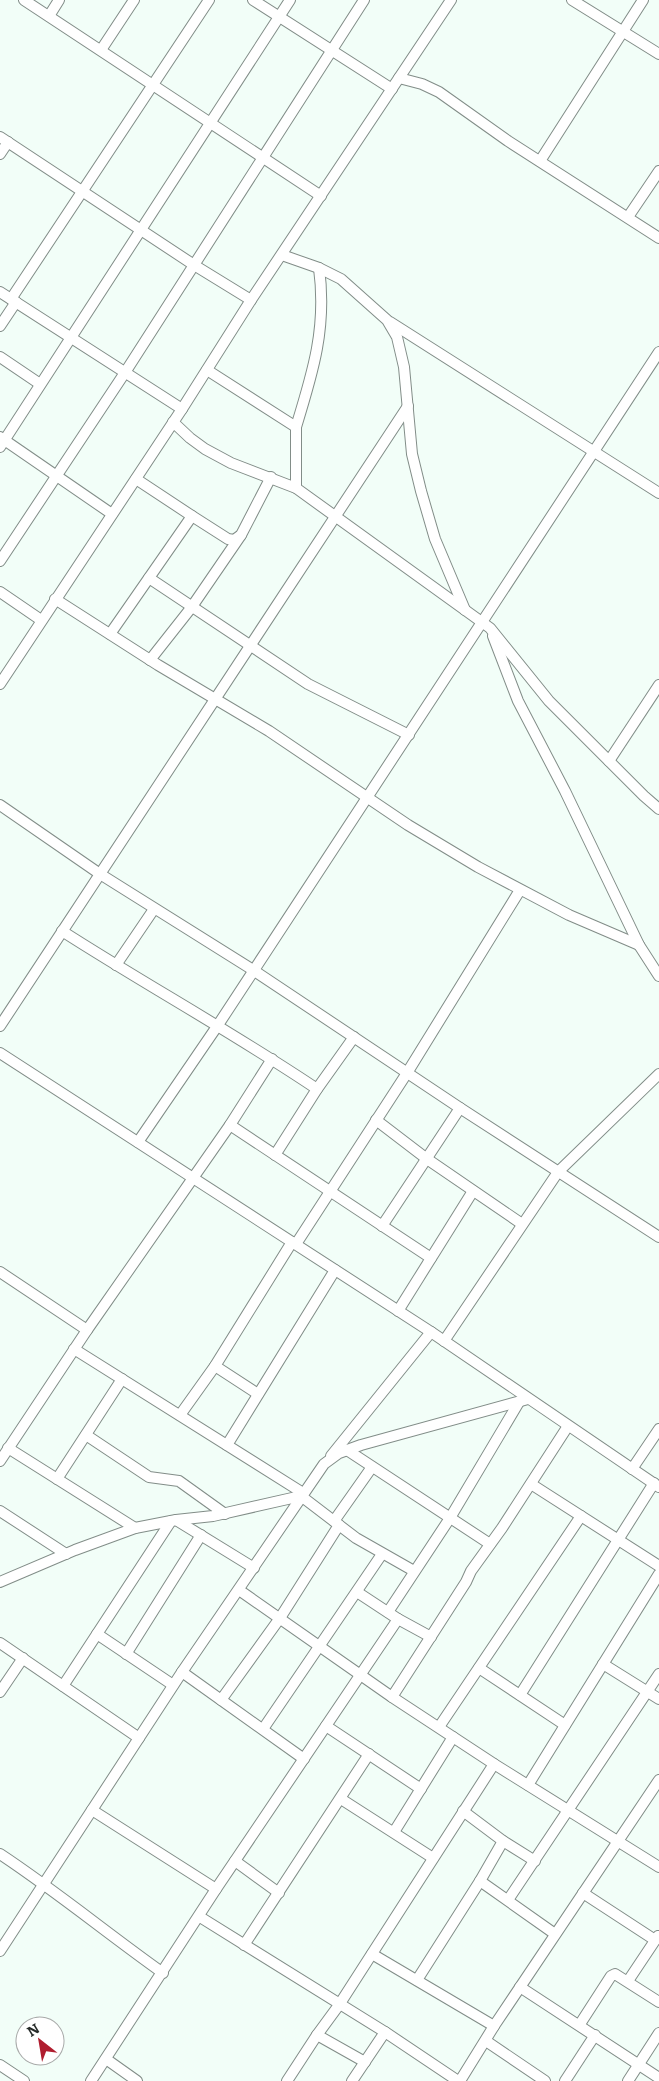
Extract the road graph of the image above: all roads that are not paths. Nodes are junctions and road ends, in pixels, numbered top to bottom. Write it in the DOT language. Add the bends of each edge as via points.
graph roads {
  1 [pos="24,0"];
  2 [pos="59,0"];
  3 [pos="134,0"];
  4 [pos="209,0"];
  5 [pos="253,0"];
  6 [pos="290,0"];
  7 [pos="364,0"];
  8 [pos="451,0"];
  9 [pos="572,0"];
  10 [pos="643,0"];
  11 [pos="49,16"];
  12 [pos="279,17"];
  13 [pos="622,31"];
  14 [pos="101,50"];
  15 [pos="332,50"];
  16 [pos="659,54"];
  17 [pos="399,78"];
  18 [pos="154,85"];
  19 [pos="392,88"];
  20 [pos="210,122"];
  21 [pos="4,140"];
  22 [pos="0,154"];
  23 [pos="263,157"];
  24 [pos="540,161"];
  25 [pos="659,171"];
  26 [pos="83,192"];
  27 [pos="321,196"];
  28 [pos="628,217"];
  29 [pos="139,230"];
  30 [pos="659,238"];
  31 [pos="282,254"];
  32 [pos="194,265"];
  33 [pos="318,268"];
  34 [pos="0,292"];
  35 [pos="14,300"];
  36 [pos="251,300"];
  37 [pos="387,320"];
  38 [pos="0,326"];
  39 [pos="71,336"];
  40 [pos="659,352"];
  41 [pos="0,357"];
  42 [pos="207,370"];
  43 [pos="126,371"];
  44 [pos="40,384"];
  45 [pos="408,406"];
  46 [pos="182,408"];
  47 [pos="173,422"];
  48 [pos="296,427"];
  49 [pos="1,441"];
  50 [pos="594,452"];
  51 [pos="57,475"];
  52 [pos="271,477"];
  53 [pos="136,479"];
  54 [pos="296,488"];
  55 [pos="659,493"];
  56 [pos="112,514"];
  57 [pos="192,516"];
  58 [pos="334,516"];
  59 [pos="241,535"];
  60 [pos="0,562"];
  61 [pos="150,578"];
  62 [pos="0,592"];
  63 [pos="55,599"];
  64 [pos="191,608"];
  65 [pos="465,612"];
  66 [pos="41,620"];
  67 [pos="480,622"];
  68 [pos="490,628"];
  69 [pos="110,634"];
  70 [pos="250,646"];
  71 [pos="150,660"];
  72 [pos="0,684"];
  73 [pos="659,685"];
  74 [pos="216,698"];
  75 [pos="409,735"];
  76 [pos="609,761"];
  77 [pos="367,797"];
  78 [pos="0,805"];
  79 [pos="659,809"];
  80 [pos="100,874"];
  81 [pos="520,890"];
  82 [pos="154,908"];
  83 [pos="62,931"];
  84 [pos="639,945"];
  85 [pos="116,965"];
  86 [pos="253,970"];
  87 [pos="659,976"];
  88 [pos="218,1025"];
  89 [pos="0,1026"];
  90 [pos="354,1037"];
  91 [pos="0,1053"];
  92 [pos="272,1059"];
  93 [pos="407,1073"];
  94 [pos="659,1074"];
  95 [pos="316,1089"];
  96 [pos="460,1108"];
  97 [pos="376,1120"];
  98 [pos="230,1125"];
  99 [pos="138,1142"];
  100 [pos="274,1154"];
  101 [pos="427,1158"];
  102 [pos="558,1172"];
  103 [pos="191,1178"];
  104 [pos="473,1191"];
  105 [pos="330,1192"];
  106 [pos="522,1224"];
  107 [pos="382,1226"];
  108 [pos="659,1237"];
  109 [pos="294,1243"];
  110 [pos="431,1258"];
  111 [pos="335,1270"];
  112 [pos="0,1272"];
  113 [pos="398,1311"];
  114 [pos="87,1330"];
  115 [pos="430,1332"];
  116 [pos="444,1341"];
  117 [pos="74,1349"];
  118 [pos="215,1366"];
  119 [pos="122,1379"];
  120 [pos="258,1394"];
  121 [pos="523,1401"];
  122 [pos="180,1415"];
  123 [pos="568,1426"];
  124 [pos="659,1430"];
  125 [pos="86,1435"];
  126 [pos="227,1445"];
  127 [pos="8,1448"];
  128 [pos="347,1450"];
  129 [pos="0,1461"];
  130 [pos="324,1464"];
  131 [pos="372,1467"];
  132 [pos="632,1469"];
  133 [pos="57,1479"];
  134 [pos="531,1484"];
  135 [pos="657,1485"];
  136 [pos="302,1495"];
  137 [pos="0,1511"];
  138 [pos="225,1514"];
  139 [pos="581,1516"];
  140 [pos="450,1518"];
  141 [pos="173,1521"];
  142 [pos="336,1523"];
  143 [pos="135,1528"];
  144 [pos="201,1535"];
  145 [pos="619,1540"];
  146 [pos="490,1544"];
  147 [pos="66,1554"];
  148 [pos="382,1554"];
  149 [pos="659,1566"];
  150 [pos="254,1568"];
  151 [pos="414,1571"];
  152 [pos="659,1574"];
  153 [pos="0,1582"];
  154 [pos="239,1590"];
  155 [pos="357,1592"];
  156 [pos="388,1612"];
  157 [pos="280,1618"];
  158 [pos="398,1619"];
  159 [pos="96,1634"];
  160 [pos="431,1637"];
  161 [pos="0,1644"];
  162 [pos="319,1646"];
  163 [pos="126,1654"];
  164 [pos="23,1658"];
  165 [pos="603,1664"];
  166 [pos="479,1668"];
  167 [pos="182,1672"];
  168 [pos="659,1674"];
  169 [pos="360,1675"];
  170 [pos="173,1685"];
  171 [pos="63,1686"];
  172 [pos="0,1692"];
  173 [pos="648,1692"];
  174 [pos="520,1695"];
  175 [pos="392,1697"];
  176 [pos="659,1699"];
  177 [pos="221,1700"];
  178 [pos="565,1725"];
  179 [pos="326,1726"];
  180 [pos="439,1727"];
  181 [pos="263,1729"];
  182 [pos="453,1737"];
  183 [pos="139,1738"];
  184 [pos="369,1754"];
  185 [pos="304,1759"];
  186 [pos="494,1764"];
  187 [pos="659,1780"];
  188 [pos="528,1784"];
  189 [pos="421,1789"];
  190 [pos="341,1799"];
  191 [pos="92,1810"];
  192 [pos="570,1810"];
  193 [pos="463,1812"];
  194 [pos="394,1832"];
  195 [pos="619,1840"];
  196 [pos="503,1841"];
  197 [pos="0,1854"];
  198 [pos="433,1858"];
  199 [pos="235,1861"];
  200 [pos="535,1861"];
  201 [pos="659,1866"];
  202 [pos="480,1881"];
  203 [pos="44,1884"];
  204 [pos="216,1889"];
  205 [pos="278,1893"];
  206 [pos="583,1893"];
  207 [pos="508,1900"];
  208 [pos="200,1917"];
  209 [pos="555,1934"];
  210 [pos="657,1937"];
  211 [pos="244,1945"];
  212 [pos="0,1951"];
  213 [pos="372,1954"];
  214 [pos="163,1973"];
  215 [pos="417,1980"];
  216 [pos="628,1981"];
  217 [pos="520,1987"];
  218 [pos="659,2002"];
  219 [pos="339,2005"];
  220 [pos="580,2024"];
  221 [pos="494,2026"];
  222 [pos="385,2032"];
  223 [pos="659,2033"];
  224 [pos="317,2035"];
  225 [pos="595,2035"];
  226 [pos="486,2042"];
  227 [pos="106,2059"];
  228 [pos="365,2062"];
  229 [pos="639,2064"];
  230 [pos="0,2065"];
  231 [pos="530,2071"];
  232 [pos="659,2078"];
  233 [pos="24,2081"];
  234 [pos="92,2081"];
  235 [pos="137,2081"];
  236 [pos="287,2081"];
  237 [pos="352,2081"];
  238 [pos="459,2081"];
  239 [pos="524,2081"];
  240 [pos="545,2081"];
  241 [pos="565,2081"];
  242 [pos="628,2081"];
  1 -- 11 [label="street"];
  2 -- 11 [label="street"];
  3 -- 14 [label="street"];
  4 -- 18 [label="street"];
  5 -- 12 [label="street"];
  6 -- 12 [label="street"];
  7 -- 15 [label="street"];
  8 -- 17 [label="street"];
  9 -- 13 [label="street"];
  10 -- 13 [label="street"];
  11 -- 14 [label="street"];
  12 -- 15 [label="street"];
  12 -- 20 [label="street"];
  13 -- 16 [label="street"];
  13 -- 24 [label="street"];
  14 -- 18 [label="street"];
  15 -- 19 [label="street"];
  15 -- 23 [label="street"];
  17 -- 19 [label="street"];
  17 -- 24 [label="street" via="439,92"];
  18 -- 20 [label="street"];
  18 -- 26 [label="street"];
  19 -- 27 [label="street"];
  20 -- 23 [label="street"];
  20 -- 29 [label="street"];
  21 -- 22 [label="street"];
  21 -- 26 [label="street"];
  23 -- 27 [label="street"];
  23 -- 32 [label="street"];
  24 -- 28 [label="street"];
  25 -- 28 [label="street"];
  26 -- 29 [label="street"];
  26 -- 35 [label="street"];
  27 -- 31 [label="street"];
  28 -- 30 [label="street"];
  29 -- 32 [label="street"];
  29 -- 39 [label="street"];
  31 -- 33 [label="street"];
  31 -- 36 [label="street"];
  32 -- 36 [label="street"];
  32 -- 43 [label="street"];
  33 -- 37 [label="street" via="341,280"];
  33 -- 48 [label="street" via="322,289 321,325 314,370"];
  34 -- 35 [label="street"];
  35 -- 38 [label="street"];
  35 -- 39 [label="street"];
  36 -- 42 [label="street"];
  37 -- 45 [label="street" via="397,337"];
  37 -- 50 [label="street"];
  39 -- 43 [label="street"];
  39 -- 44 [label="street"];
  40 -- 50 [label="street"];
  41 -- 44 [label="street"];
  42 -- 46 [label="street"];
  42 -- 48 [label="street"];
  43 -- 46 [label="street"];
  43 -- 51 [label="street"];
  44 -- 49 [label="street"];
  45 -- 58 [label="street"];
  45 -- 65 [label="street" via="412,454 421,491 435,539"];
  46 -- 47 [label="street"];
  47 -- 52 [label="street" via="204,450"];
  47 -- 53 [label="street"];
  48 -- 54 [label="street"];
  49 -- 51 [label="street"];
  50 -- 55 [label="street"];
  50 -- 67 [label="street"];
  51 -- 56 [label="street"];
  51 -- 60 [label="street"];
  52 -- 54 [label="street"];
  52 -- 59 [label="street"];
  53 -- 56 [label="street"];
  53 -- 57 [label="street"];
  54 -- 58 [label="street"];
  56 -- 63 [label="street"];
  57 -- 59 [label="street" via="228,539 234,540"];
  57 -- 61 [label="street"];
  58 -- 65 [label="street"];
  58 -- 70 [label="street"];
  59 -- 64 [label="street"];
  61 -- 64 [label="street"];
  61 -- 69 [label="street"];
  62 -- 66 [label="street"];
  63 -- 66 [label="street"];
  63 -- 69 [label="street"];
  64 -- 70 [label="street"];
  64 -- 71 [label="street"];
  65 -- 67 [label="street"];
  66 -- 72 [label="street"];
  67 -- 68 [label="street"];
  67 -- 75 [label="street"];
  68 -- 76 [label="street" via="549,701"];
  68 -- 84 [label="street" via="518,701"];
  69 -- 71 [label="street"];
  70 -- 74 [label="street"];
  70 -- 75 [label="street" via="308,684"];
  71 -- 74 [label="street"];
  73 -- 76 [label="street"];
  74 -- 77 [label="street"];
  74 -- 80 [label="street"];
  75 -- 77 [label="street"];
  76 -- 79 [label="street"];
  77 -- 81 [label="street"];
  77 -- 86 [label="street"];
  78 -- 80 [label="street"];
  80 -- 82 [label="street"];
  80 -- 83 [label="street"];
  81 -- 84 [label="street" via="568,916"];
  81 -- 93 [label="street"];
  82 -- 85 [label="street"];
  82 -- 86 [label="street"];
  83 -- 85 [label="street"];
  83 -- 89 [label="street"];
  84 -- 87 [label="street"];
  85 -- 88 [label="street"];
  86 -- 88 [label="street"];
  86 -- 90 [label="street"];
  88 -- 92 [label="street"];
  88 -- 99 [label="street"];
  90 -- 93 [label="street"];
  90 -- 95 [label="street"];
  91 -- 99 [label="street"];
  92 -- 95 [label="street"];
  92 -- 98 [label="street"];
  93 -- 96 [label="street"];
  93 -- 97 [label="street"];
  94 -- 102 [label="street"];
  95 -- 100 [label="street"];
  96 -- 101 [label="street"];
  96 -- 102 [label="street"];
  97 -- 101 [label="street"];
  97 -- 105 [label="street"];
  98 -- 100 [label="street"];
  98 -- 103 [label="street"];
  99 -- 103 [label="street"];
  100 -- 105 [label="street"];
  101 -- 104 [label="street"];
  101 -- 107 [label="street"];
  102 -- 106 [label="street"];
  102 -- 108 [label="street"];
  103 -- 109 [label="street"];
  103 -- 114 [label="street"];
  104 -- 106 [label="street"];
  104 -- 110 [label="street"];
  105 -- 107 [label="street"];
  105 -- 109 [label="street"];
  106 -- 116 [label="street"];
  107 -- 110 [label="street"];
  109 -- 111 [label="street"];
  109 -- 118 [label="street"];
  110 -- 113 [label="street"];
  111 -- 113 [label="street"];
  111 -- 120 [label="street"];
  112 -- 114 [label="street"];
  113 -- 115 [label="street"];
  114 -- 117 [label="street"];
  115 -- 116 [label="street"];
  115 -- 130 [label="street"];
  116 -- 121 [label="street"];
  117 -- 119 [label="street"];
  117 -- 127 [label="street"];
  118 -- 120 [label="street"];
  118 -- 122 [label="street"];
  119 -- 122 [label="street"];
  119 -- 125 [label="street"];
  120 -- 126 [label="street"];
  121 -- 123 [label="street"];
  121 -- 128 [label="street"];
  121 -- 140 [label="street"];
  122 -- 126 [label="street"];
  123 -- 132 [label="street"];
  123 -- 134 [label="street"];
  124 -- 132 [label="street"];
  125 -- 133 [label="street"];
  125 -- 138 [label="street" via="149,1477 179,1481"];
  126 -- 136 [label="street"];
  127 -- 129 [label="street"];
  127 -- 133 [label="street"];
  128 -- 130 [label="street"];
  128 -- 131 [label="street"];
  130 -- 136 [label="street"];
  131 -- 140 [label="street"];
  131 -- 142 [label="street"];
  132 -- 135 [label="street"];
  133 -- 143 [label="street"];
  134 -- 139 [label="street"];
  134 -- 146 [label="street"];
  135 -- 145 [label="street"];
  136 -- 138 [label="street"];
  136 -- 142 [label="street"];
  136 -- 150 [label="street"];
  137 -- 147 [label="street"];
  138 -- 141 [label="street"];
  139 -- 145 [label="street"];
  139 -- 166 [label="street"];
  140 -- 146 [label="street"];
  140 -- 151 [label="street"];
  141 -- 143 [label="street"];
  141 -- 144 [label="street"];
  141 -- 159 [label="street"];
  142 -- 148 [label="street"];
  142 -- 157 [label="street"];
  143 -- 147 [label="street"];
  144 -- 150 [label="street"];
  144 -- 163 [label="street"];
  145 -- 149 [label="street"];
  145 -- 174 [label="street"];
  146 -- 160 [label="street"];
  147 -- 153 [label="street"];
  148 -- 151 [label="street"];
  148 -- 155 [label="street"];
  150 -- 154 [label="street"];
  151 -- 156 [label="street"];
  152 -- 165 [label="street"];
  154 -- 157 [label="street"];
  154 -- 167 [label="street"];
  155 -- 156 [label="street"];
  155 -- 162 [label="street"];
  156 -- 158 [label="street"];
  157 -- 162 [label="street"];
  157 -- 177 [label="street"];
  158 -- 160 [label="street"];
  158 -- 169 [label="street"];
  159 -- 163 [label="street"];
  159 -- 171 [label="street"];
  160 -- 175 [label="street"];
  161 -- 164 [label="street"];
  162 -- 169 [label="street"];
  162 -- 181 [label="street"];
  163 -- 170 [label="street"];
  164 -- 171 [label="street"];
  164 -- 172 [label="street"];
  165 -- 173 [label="street"];
  165 -- 178 [label="street"];
  166 -- 174 [label="street"];
  166 -- 180 [label="street"];
  167 -- 170 [label="street"];
  167 -- 177 [label="street"];
  168 -- 173 [label="street"];
  169 -- 175 [label="street"];
  169 -- 179 [label="street"];
  170 -- 183 [label="street"];
  171 -- 183 [label="street"];
  173 -- 176 [label="street"];
  173 -- 192 [label="street"];
  174 -- 178 [label="street"];
  175 -- 180 [label="street"];
  177 -- 181 [label="street"];
  178 -- 188 [label="street"];
  179 -- 184 [label="street"];
  179 -- 185 [label="street"];
  180 -- 182 [label="street"];
  181 -- 185 [label="street"];
  182 -- 186 [label="street"];
  182 -- 189 [label="street"];
  183 -- 191 [label="street"];
  184 -- 189 [label="street"];
  184 -- 190 [label="street"];
  185 -- 199 [label="street"];
  186 -- 188 [label="street"];
  186 -- 193 [label="street"];
  187 -- 195 [label="street"];
  188 -- 192 [label="street"];
  189 -- 194 [label="street"];
  190 -- 194 [label="street"];
  190 -- 205 [label="street"];
  191 -- 203 [label="street"];
  191 -- 204 [label="street"];
  192 -- 195 [label="street"];
  192 -- 200 [label="street"];
  193 -- 196 [label="street"];
  193 -- 198 [label="street"];
  194 -- 198 [label="street"];
  195 -- 201 [label="street"];
  195 -- 206 [label="street"];
  196 -- 200 [label="street"];
  196 -- 202 [label="street"];
  197 -- 203 [label="street"];
  198 -- 213 [label="street"];
  199 -- 204 [label="street"];
  199 -- 205 [label="street"];
  200 -- 207 [label="street"];
  202 -- 207 [label="street"];
  202 -- 215 [label="street"];
  203 -- 212 [label="street"];
  203 -- 214 [label="street"];
  204 -- 208 [label="street"];
  205 -- 211 [label="street"];
  206 -- 209 [label="street"];
  206 -- 210 [label="street"];
  207 -- 209 [label="street"];
  208 -- 211 [label="street"];
  208 -- 214 [label="street"];
  209 -- 217 [label="street"];
  210 -- 216 [label="street"];
  211 -- 219 [label="street"];
  213 -- 215 [label="street"];
  213 -- 219 [label="street"];
  214 -- 227 [label="street"];
  215 -- 221 [label="street"];
  216 -- 218 [label="street"];
  216 -- 220 [label="street" via="612,1975"];
  217 -- 220 [label="street"];
  217 -- 221 [label="street"];
  219 -- 222 [label="street"];
  219 -- 224 [label="street"];
  220 -- 225 [label="street"];
  221 -- 226 [label="street"];
  222 -- 228 [label="street"];
  222 -- 238 [label="street"];
  223 -- 229 [label="street"];
  224 -- 228 [label="street"];
  224 -- 236 [label="street"];
  225 -- 229 [label="street"];
  225 -- 241 [label="street"];
  226 -- 231 [label="street"];
  226 -- 238 [label="street"];
  227 -- 234 [label="street"];
  227 -- 235 [label="street"];
  228 -- 237 [label="street"];
  229 -- 232 [label="street"];
  229 -- 242 [label="street"];
  230 -- 233 [label="street"];
  231 -- 239 [label="street"];
  231 -- 240 [label="street"];
}
